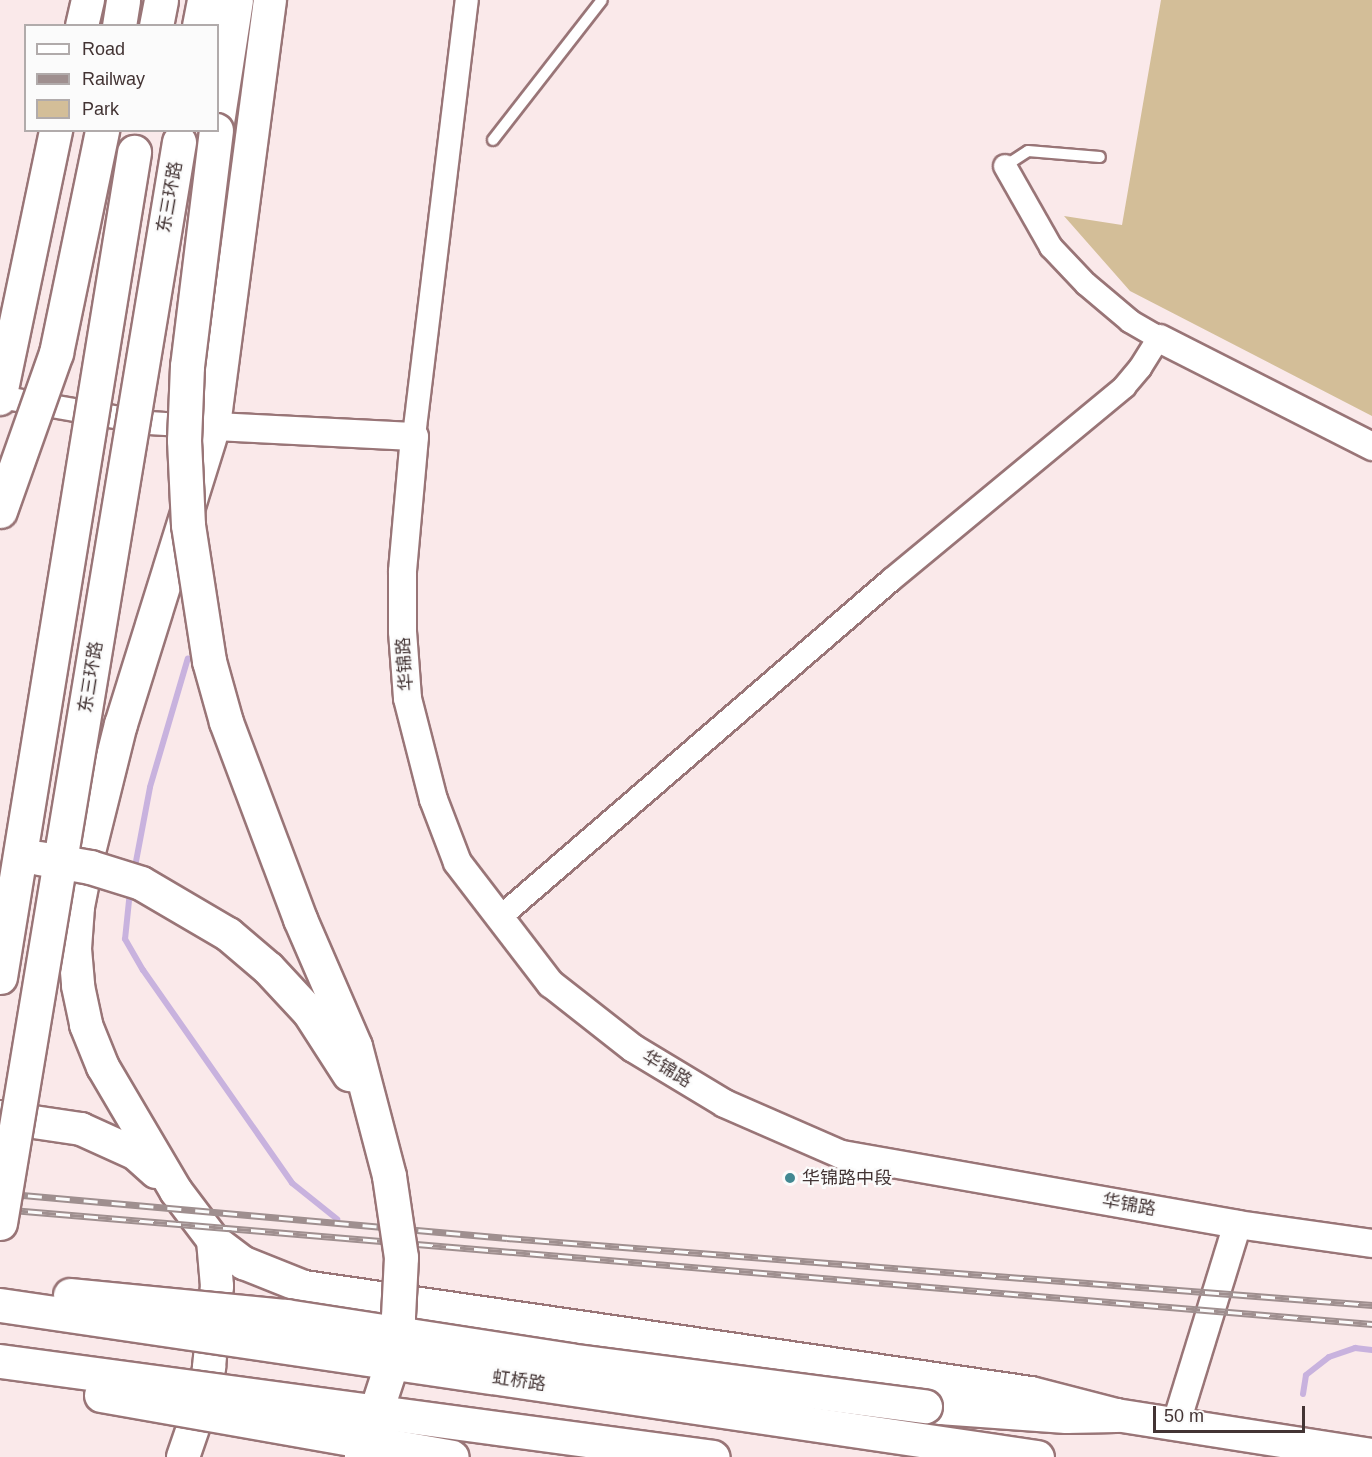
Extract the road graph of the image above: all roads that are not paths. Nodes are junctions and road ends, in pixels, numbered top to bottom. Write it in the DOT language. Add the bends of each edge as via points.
graph roads {
  1 [pos="88,0"];
  2 [pos="123,0"];
  3 [pos="161,0"];
  4 [pos="204,0"];
  5 [pos="236,0"];
  6 [pos="270,0"];
  7 [pos="467,0"];
  8 [pos="602,0"];
  9 [pos="82,24"];
  10 [pos="119,24"];
  11 [pos="156,24"];
  12 [pos="199,24"];
  13 [pos="219,102"];
  14 [pos="56,132"];
  15 [pos="102,132"];
  16 [pos="216,132"];
  17 [pos="180,136"];
  18 [pos="493,140"];
  19 [pos="136,141"];
  20 [pos="1100,157"];
  21 [pos="1005,166"];
  22 [pos="1159,338"];
  23 [pos="0,398"];
  24 [pos="214,426"];
  25 [pos="414,436"];
  26 [pos="1372,446"];
  27 [pos="0,511"];
  28 [pos="0,856"];
  29 [pos="499,918"];
  30 [pos="0,977"];
  31 [pos="0,1117"];
  32 [pos="389,1176"];
  33 [pos="176,1191"];
  34 [pos="0,1223"];
  35 [pos="1236,1224"];
  36 [pos="213,1240"];
  37 [pos="1372,1243"];
  38 [pos="0,1290"];
  39 [pos="0,1305"];
  40 [pos="0,1361"];
  41 [pos="0,1373"];
  42 [pos="1116,1415"];
  43 [pos="1175,1425"];
  44 [pos="1372,1455"];
  45 [pos="183,1457"];
  46 [pos="361,1457"];
  47 [pos="452,1457"];
  48 [pos="712,1457"];
  49 [pos="1037,1457"];
  1 -- 9 [label="main road"];
  2 -- 10 [label="highway"];
  3 -- 11 [label="highway"];
  4 -- 12 [label="highway"];
  5 -- 13 [label="highway"];
  6 -- 24 [label="main road"];
  7 -- 25 [label="street"];
  8 -- 18 [label="lane"];
  14 -- 23 [label="main road"];
  15 -- 27 [label="highway, bridge" via="56,353"];
  16 -- 32 [label="highway, bridge" via="193,291 184,440 188,525 197,596 226,722 296,909 355,1046"];
  17 -- 34 [label="highway, 东三环路, bridge"];
  19 -- 30 [label="highway, bridge"];
  20 -- 21 [label="lane" via="1028,151"];
  21 -- 22 [label="street" via="1051,247 1086,284 1130,321"];
  22 -- 26 [label="street"];
  22 -- 29 [label="street" via="1124,387 891,580"];
  23 -- 24 [label="street" via="149,423"];
  24 -- 25 [label="street"];
  24 -- 33 [label="main road" via="121,724 86,866 75,950 86,1025 103,1067"];
  25 -- 29 [label="street, 华锦路" via="402,571 407,698 433,799 457,862"];
  28 -- 32 [label="highway, bridge" via="33,857 90,867 141,883 228,934 276,977 336,1049 363,1101"];
  29 -- 35 [label="street, 华锦路" via="550,983 633,1048 724,1103 841,1154"];
  31 -- 33 [label="main road" via="48,1122 109,1139 136,1154"];
  32 -- 46 [label="highway, bridge" via="401,1257 398,1317 391,1365"];
  33 -- 36 [label="main road"];
  35 -- 37 [label="street, 华锦路"];
  35 -- 43 [label="street"];
  36 -- 42 [label="main road" via="244,1263 304,1287 1031,1393"];
  36 -- 45 [label="main road" via="217,1286 209,1367 200,1409"];
  38 -- 42 [label="highway, bridge" via="263,1313 569,1360 925,1406 1066,1416"];
  39 -- 49 [label="highway, 虹桥路, bridge"];
  40 -- 48 [label="highway, bridge"];
  41 -- 47 [label="highway, bridge" via="253,1424"];
  42 -- 43 [label="main road"];
  43 -- 44 [label="main road"];
}
